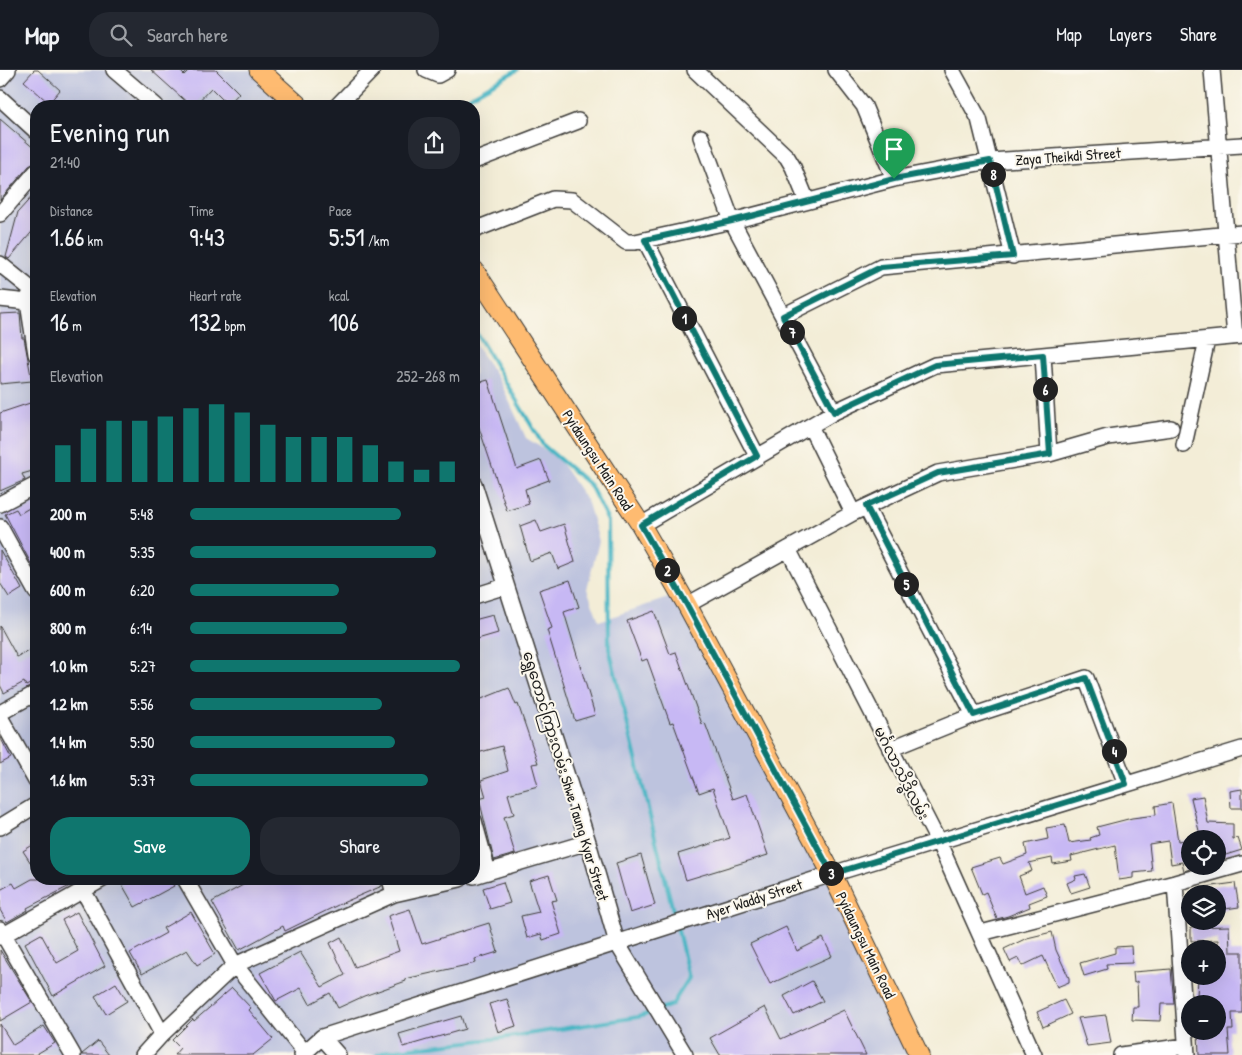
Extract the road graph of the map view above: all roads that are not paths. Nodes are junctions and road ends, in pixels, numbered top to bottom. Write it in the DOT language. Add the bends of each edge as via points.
graph roads {
  1 [pos="8,70"];
  2 [pos="114,70"];
  3 [pos="259,70"];
  4 [pos="372,70"];
  5 [pos="426,70"];
  6 [pos="446,70"];
  7 [pos="695,70"];
  8 [pos="836,70"];
  9 [pos="952,70"];
  10 [pos="1212,70"];
  11 [pos="0,79"];
  12 [pos="0,98"];
  13 [pos="149,100"];
  14 [pos="292,100"];
  15 [pos="343,100"];
  16 [pos="578,121"];
  17 [pos="30,126"];
  18 [pos="701,137"];
  19 [pos="1242,146"];
  20 [pos="1219,148"];
  21 [pos="480,159"];
  22 [pos="990,161"];
  23 [pos="30,179"];
  24 [pos="894,179"];
  25 [pos="807,201"];
  26 [pos="0,214"];
  27 [pos="732,221"];
  28 [pos="480,228"];
  29 [pos="1242,234"];
  30 [pos="1226,235"];
  31 [pos="645,240"];
  32 [pos="1013,256"];
  33 [pos="0,264"];
  34 [pos="480,279"];
  35 [pos="30,290"];
  36 [pos="30,292"];
  37 [pos="0,299"];
  38 [pos="783,316"];
  39 [pos="1239,337"];
  40 [pos="1207,340"];
  41 [pos="1043,355"];
  42 [pos="834,412"];
  43 [pos="810,426"];
  44 [pos="1171,428"];
  45 [pos="1184,445"];
  46 [pos="1050,454"];
  47 [pos="757,456"];
  48 [pos="30,488"];
  49 [pos="480,503"];
  50 [pos="0,504"];
  51 [pos="859,510"];
  52 [pos="641,525"];
  53 [pos="0,527"];
  54 [pos="788,549"];
  55 [pos="30,581"];
  56 [pos="506,586"];
  57 [pos="480,594"];
  58 [pos="687,605"];
  59 [pos="30,697"];
  60 [pos="0,715"];
  61 [pos="974,715"];
  62 [pos="890,749"];
  63 [pos="1242,749"];
  64 [pos="30,770"];
  65 [pos="1126,784"];
  66 [pos="30,810"];
  67 [pos="0,827"];
  68 [pos="938,841"];
  69 [pos="588,842"];
  70 [pos="1242,864"];
  71 [pos="481,874"];
  72 [pos="832,874"];
  73 [pos="1175,884"];
  74 [pos="92,885"];
  75 [pos="189,885"];
  76 [pos="392,885"];
  77 [pos="434,885"];
  78 [pos="83,890"];
  79 [pos="394,894"];
  80 [pos="981,933"];
  81 [pos="1,934"];
  82 [pos="617,942"];
  83 [pos="236,965"];
  84 [pos="162,1034"];
  85 [pos="322,1037"];
  86 [pos="1186,1050"];
  87 [pos="304,1054"];
  88 [pos="73,1055"];
  89 [pos="143,1055"];
  90 [pos="338,1055"];
  91 [pos="682,1055"];
  92 [pos="919,1055"];
  93 [pos="1034,1055"];
  94 [pos="1121,1055"];
  1 -- 11 [label="street"];
  2 -- 13 [label="street"];
  3 -- 14 [label="main road"];
  4 -- 15 [label="street"];
  5 -- 6 [label="street" via="438,75"];
  7 -- 25 [label="street" via="787,157"];
  8 -- 24 [label="street" via="864,106"];
  9 -- 22 [label="street" via="979,119"];
  10 -- 20 [label="street"];
  12 -- 17 [label="street"];
  16 -- 21 [label="street"];
  18 -- 27 [label="street"];
  19 -- 20 [label="street, Zaya Theikdi Street"];
  20 -- 22 [label="street, Zaya Theikdi Street"];
  20 -- 30 [label="street"];
  22 -- 24 [label="street, Zaya Theikdi Street"];
  22 -- 32 [label="street"];
  23 -- 26 [label="street"];
  24 -- 25 [label="street, Zaya Theikdi Street"];
  25 -- 27 [label="street, Zaya Theikdi Street"];
  27 -- 31 [label="street, Zaya Theikdi Street"];
  27 -- 38 [label="street"];
  28 -- 31 [label="street, Zaya Theikdi Street" via="563,198 572,200 626,242"];
  29 -- 30 [label="street"];
  30 -- 32 [label="street"];
  30 -- 39 [label="street"];
  31 -- 47 [label="street"];
  32 -- 38 [label="street" via="881,267"];
  33 -- 35 [label="street"];
  34 -- 52 [label="main road, Pyidaungsu Main Road"];
  36 -- 37 [label="street"];
  38 -- 42 [label="street"];
  39 -- 40 [label="street"];
  40 -- 41 [label="street"];
  40 -- 45 [label="street"];
  41 -- 42 [label="street" via="935,365"];
  41 -- 46 [label="street"];
  42 -- 43 [label="street"];
  43 -- 47 [label="street"];
  43 -- 51 [label="street"];
  44 -- 46 [label="street" via="1108,437"];
  46 -- 51 [label="street" via="938,473"];
  47 -- 52 [label="street"];
  48 -- 50 [label="street"];
  49 -- 56 [label="street, ရွှေတောင်ကြားလမ်း Shwe Taung Kyar Street"];
  51 -- 54 [label="street"];
  51 -- 61 [label="street"];
  52 -- 58 [label="main road, Pyidaungsu Main Road"];
  53 -- 55 [label="street"];
  54 -- 58 [label="street"];
  54 -- 62 [label="street, မင်္ဂလာသိဒ္ဓိလမ်း"];
  56 -- 57 [label="street"];
  56 -- 69 [label="street, ရွှေတောင်ကြားလမ်း Shwe Taung Kyar Street"];
  58 -- 72 [label="main road, Pyidaungsu Main Road"];
  59 -- 60 [label="street"];
  60 -- 64 [label="street"];
  61 -- 62 [label="street"];
  61 -- 65 [label="street" via="1086,678"];
  62 -- 68 [label="street, မင်္ဂလာသိဒ္ဓိလမ်း"];
  63 -- 65 [label="street, Ayer Waddy Street"];
  65 -- 68 [label="street, Ayer Waddy Street"];
  66 -- 67 [label="street"];
  68 -- 72 [label="street, Ayer Waddy Street"];
  68 -- 80 [label="street, မင်္ဂလာသိဒ္ဓိလမ်း"];
  69 -- 71 [label="street"];
  69 -- 82 [label="street, ရွှေတောင်ကြားလမ်း Shwe Taung Kyar Street"];
  70 -- 73 [label="street"];
  72 -- 82 [label="street, Ayer Waddy Street"];
  72 -- 92 [label="main road, Pyidaungsu Main Road"];
  73 -- 80 [label="street"];
  73 -- 86 [label="street"];
  74 -- 78 [label="street"];
  75 -- 83 [label="street"];
  76 -- 79 [label="street"];
  77 -- 79 [label="street"];
  78 -- 81 [label="street"];
  78 -- 84 [label="street"];
  79 -- 83 [label="street"];
  80 -- 93 [label="street, မင်္ဂလာသိဒ္ဓိလမ်း"];
  81 -- 88 [label="street"];
  82 -- 85 [label="street, Ayer Waddy Street"];
  82 -- 91 [label="street, ရွှေတောင်ကြားလမ်း Shwe Taung Kyar Street"];
  83 -- 84 [label="street"];
  83 -- 87 [label="street"];
  84 -- 89 [label="street"];
  85 -- 87 [label="street, Ayer Waddy Street"];
  85 -- 90 [label="street"];
  86 -- 94 [label="street"];
}
